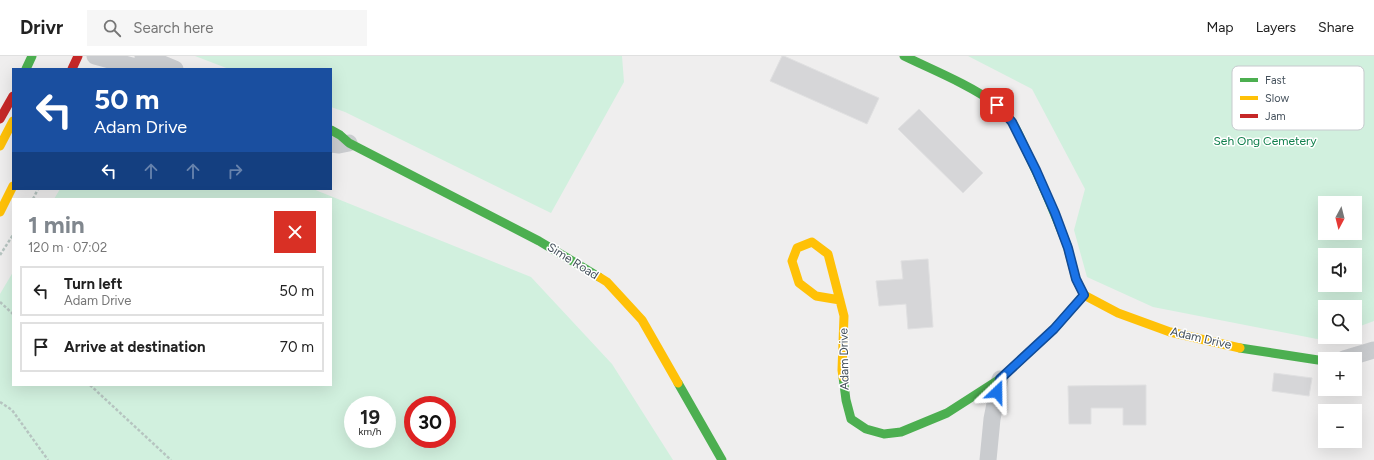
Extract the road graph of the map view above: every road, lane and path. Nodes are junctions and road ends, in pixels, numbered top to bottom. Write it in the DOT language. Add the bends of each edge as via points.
graph roads {
  1 [pos="32,56"];
  2 [pos="143,56"];
  3 [pos="904,56"];
  4 [pos="83,59"];
  5 [pos="26,68"];
  6 [pos="136,68"];
  7 [pos="173,68"];
  8 [pos="12,98"];
  9 [pos="0,119"];
  10 [pos="12,123"];
  11 [pos="332,131"];
  12 [pos="349,143"];
  13 [pos="332,144"];
  14 [pos="0,146"];
  15 [pos="12,188"];
  16 [pos="0,212"];
  17 [pos="12,237"];
  18 [pos="0,256"];
  19 [pos="1084,295"];
  20 [pos="840,300"];
  21 [pos="0,302"];
  22 [pos="12,313"];
  23 [pos="1374,350"];
  24 [pos="1362,354"];
  25 [pos="1318,360"];
  26 [pos="1000,379"];
  27 [pos="91,386"];
  28 [pos="0,402"];
  29 [pos="48,460"];
  30 [pos="171,460"];
  31 [pos="722,460"];
  32 [pos="988,460"];
  1 -- 5 [label="street"];
  2 -- 7 [label="street"];
  3 -- 19 [label="street" via="997,105 1012,122 1055,213 1076,279"];
  4 -- 6 [label="street"];
  8 -- 9 [label="street"];
  10 -- 14 [label="street"];
  11 -- 12 [label="street, Sime Road"];
  12 -- 13 [label="street"];
  12 -- 31 [label="street, Sime Road" via="539,241 607,282 642,320"];
  15 -- 16 [label="street"];
  17 -- 18 [label="path"];
  19 -- 25 [label="street, Adam Drive" via="1118,313 1170,332 1251,350"];
  19 -- 26 [label="street, Adam Drive" via="1054,329"];
  20 -- 20 [label="street, Adam Drive" via="828,254 812,242 797,248 792,261 799,283 816,296"];
  20 -- 26 [label="street, Adam Drive" via="844,316 842,370 846,400 851,419 866,430 884,434 901,432 947,413"];
  21 -- 22 [label="path"];
  23 -- 24 [label="street"];
  26 -- 32 [label="street" via="992,419"];
  27 -- 30 [label="path"];
  28 -- 29 [label="path" via="12,410"];
}
